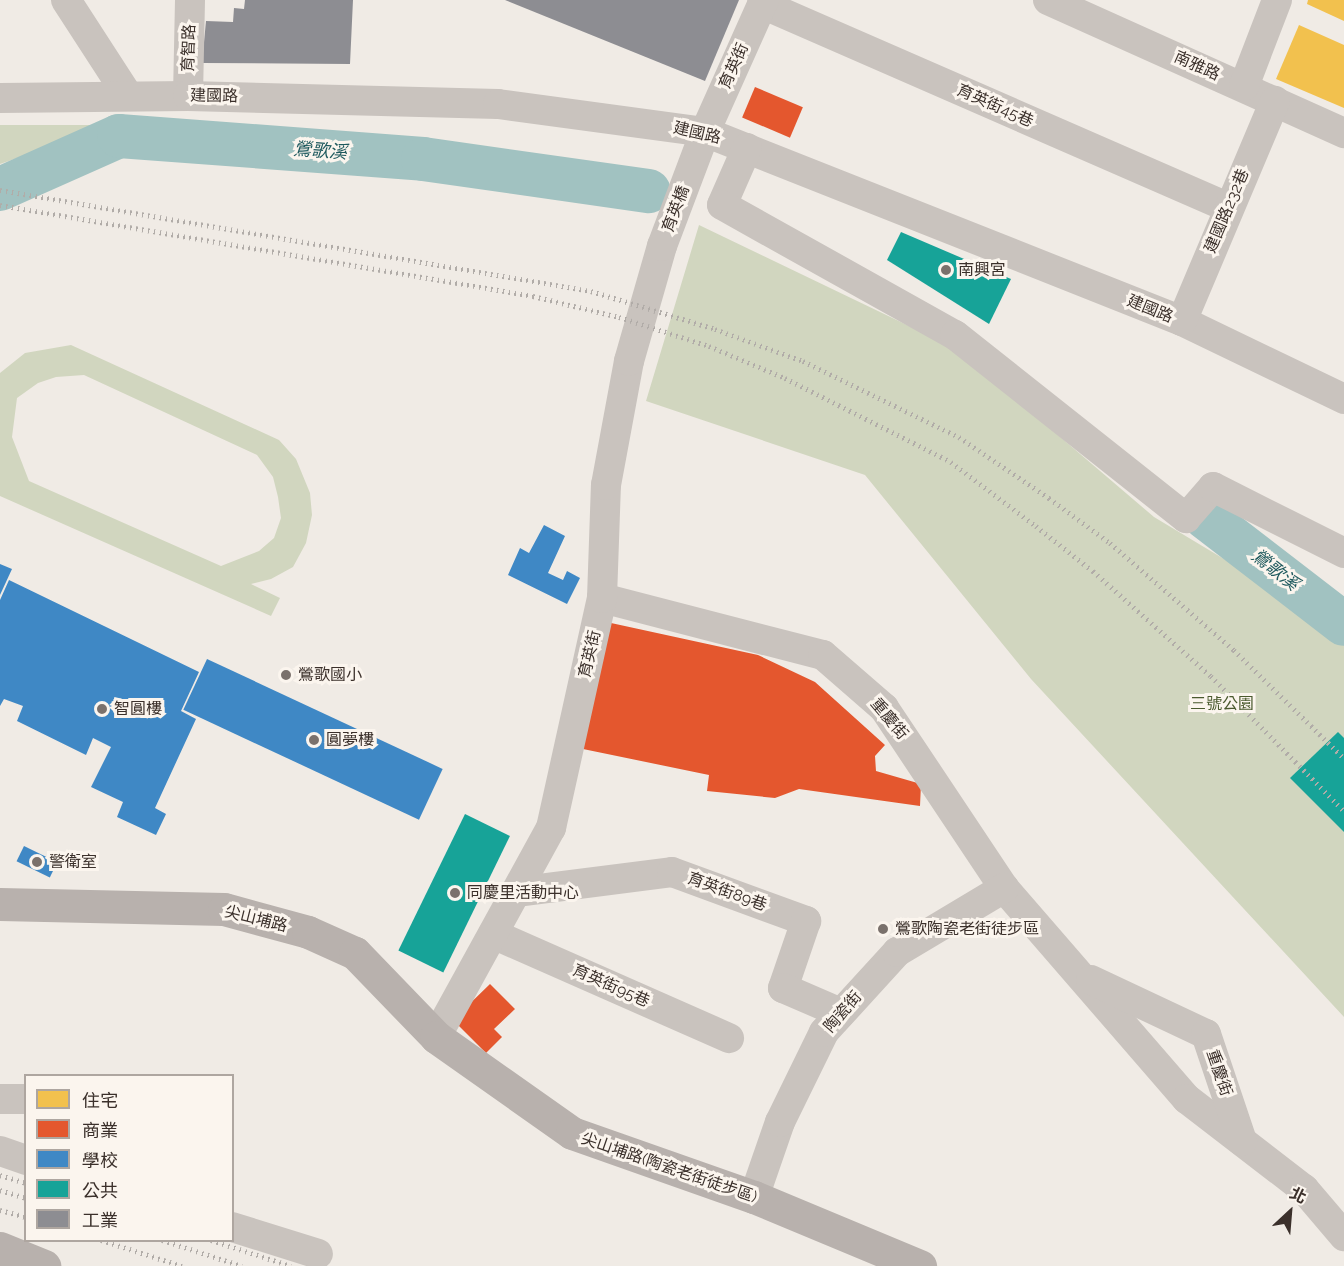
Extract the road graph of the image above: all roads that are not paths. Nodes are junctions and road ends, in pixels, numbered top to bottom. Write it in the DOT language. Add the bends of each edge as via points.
graph roads {
  1 [pos="66,0"];
  2 [pos="190,0"];
  3 [pos="1048,0"];
  4 [pos="1277,0"];
  5 [pos="763,2"];
  6 [pos="1244,86"];
  7 [pos="128,96"];
  8 [pos="188,96"];
  9 [pos="0,98"];
  10 [pos="1275,101"];
  11 [pos="705,132"];
  12 [pos="1344,133"];
  13 [pos="747,148"];
  14 [pos="690,173"];
  15 [pos="1227,207"];
  16 [pos="662,246"];
  17 [pos="1182,321"];
  18 [pos="1344,399"];
  19 [pos="1344,553"];
  20 [pos="602,598"];
  21 [pos="1004,888"];
  22 [pos="516,892"];
  23 [pos="0,904"];
  24 [pos="493,934"];
  25 [pos="1081,975"];
  26 [pos="841,1013"];
  27 [pos="436,1037"];
  28 [pos="729,1038"];
  29 [pos="0,1099"];
  30 [pos="24,1099"];
  31 [pos="1242,1142"];
  32 [pos="0,1151"];
  33 [pos="24,1159"];
  34 [pos="754,1197"];
  35 [pos="234,1228"];
  36 [pos="1344,1236"];
  37 [pos="0,1248"];
  38 [pos="318,1254"];
  39 [pos="44,1266"];
  40 [pos="920,1266"];
  1 -- 7 [label="street"];
  2 -- 8 [label="street, 育智路"];
  3 -- 6 [label="street, 南雅路"];
  4 -- 6 [label="street"];
  5 -- 11 [label="street, 育英街"];
  5 -- 15 [label="street, 育英街45巷"];
  6 -- 10 [label="street, 南雅路"];
  7 -- 8 [label="street, 建國路"];
  7 -- 9 [label="street, 建國路"];
  8 -- 11 [label="street, 建國路" via="498,104"];
  10 -- 12 [label="street, 南雅路"];
  10 -- 15 [label="street, 建國路232巷"];
  11 -- 13 [label="street, 建國路"];
  11 -- 14 [label="street, 育英街"];
  13 -- 17 [label="street, 建國路"];
  13 -- 19 [label="street" via="722,205 955,334 1186,518 1213,488"];
  14 -- 16 [label="street, 育英橋"];
  15 -- 17 [label="street, 建國路232巷"];
  16 -- 20 [label="street, 育英街" via="628,361 606,485"];
  17 -- 18 [label="street, 建國路"];
  20 -- 21 [label="street, 重慶街" via="822,655 884,708"];
  20 -- 22 [label="street, 育英街" via="551,828"];
  21 -- 25 [label="street, 重慶街"];
  21 -- 26 [label="street, 陶瓷街" via="897,951"];
  22 -- 24 [label="street, 育英街"];
  22 -- 26 [label="street, 育英街89巷" via="672,872 806,921 783,988"];
  23 -- 27 [label="main road, 尖山埔路" via="224,909 308,932 355,953"];
  24 -- 27 [label="street, 育英街"];
  24 -- 28 [label="street, 育英街95巷"];
  25 -- 31 [label="street, 重慶街" via="1187,1099"];
  25 -- 31 [label="street, 重慶街" via="1206,1034"];
  26 -- 34 [label="street, 陶瓷街" via="824,1032 780,1122"];
  27 -- 34 [label="main road, 尖山埔路(陶瓷老街徒步區)" via="572,1133"];
  29 -- 30 [label="street"];
  31 -- 36 [label="street, 重慶街" via="1304,1189"];
  32 -- 33 [label="street"];
  34 -- 40 [label="main road, 尖山埔路(陶瓷老街徒步區)"];
  35 -- 38 [label="street"];
  37 -- 39 [label="main road"];
}
